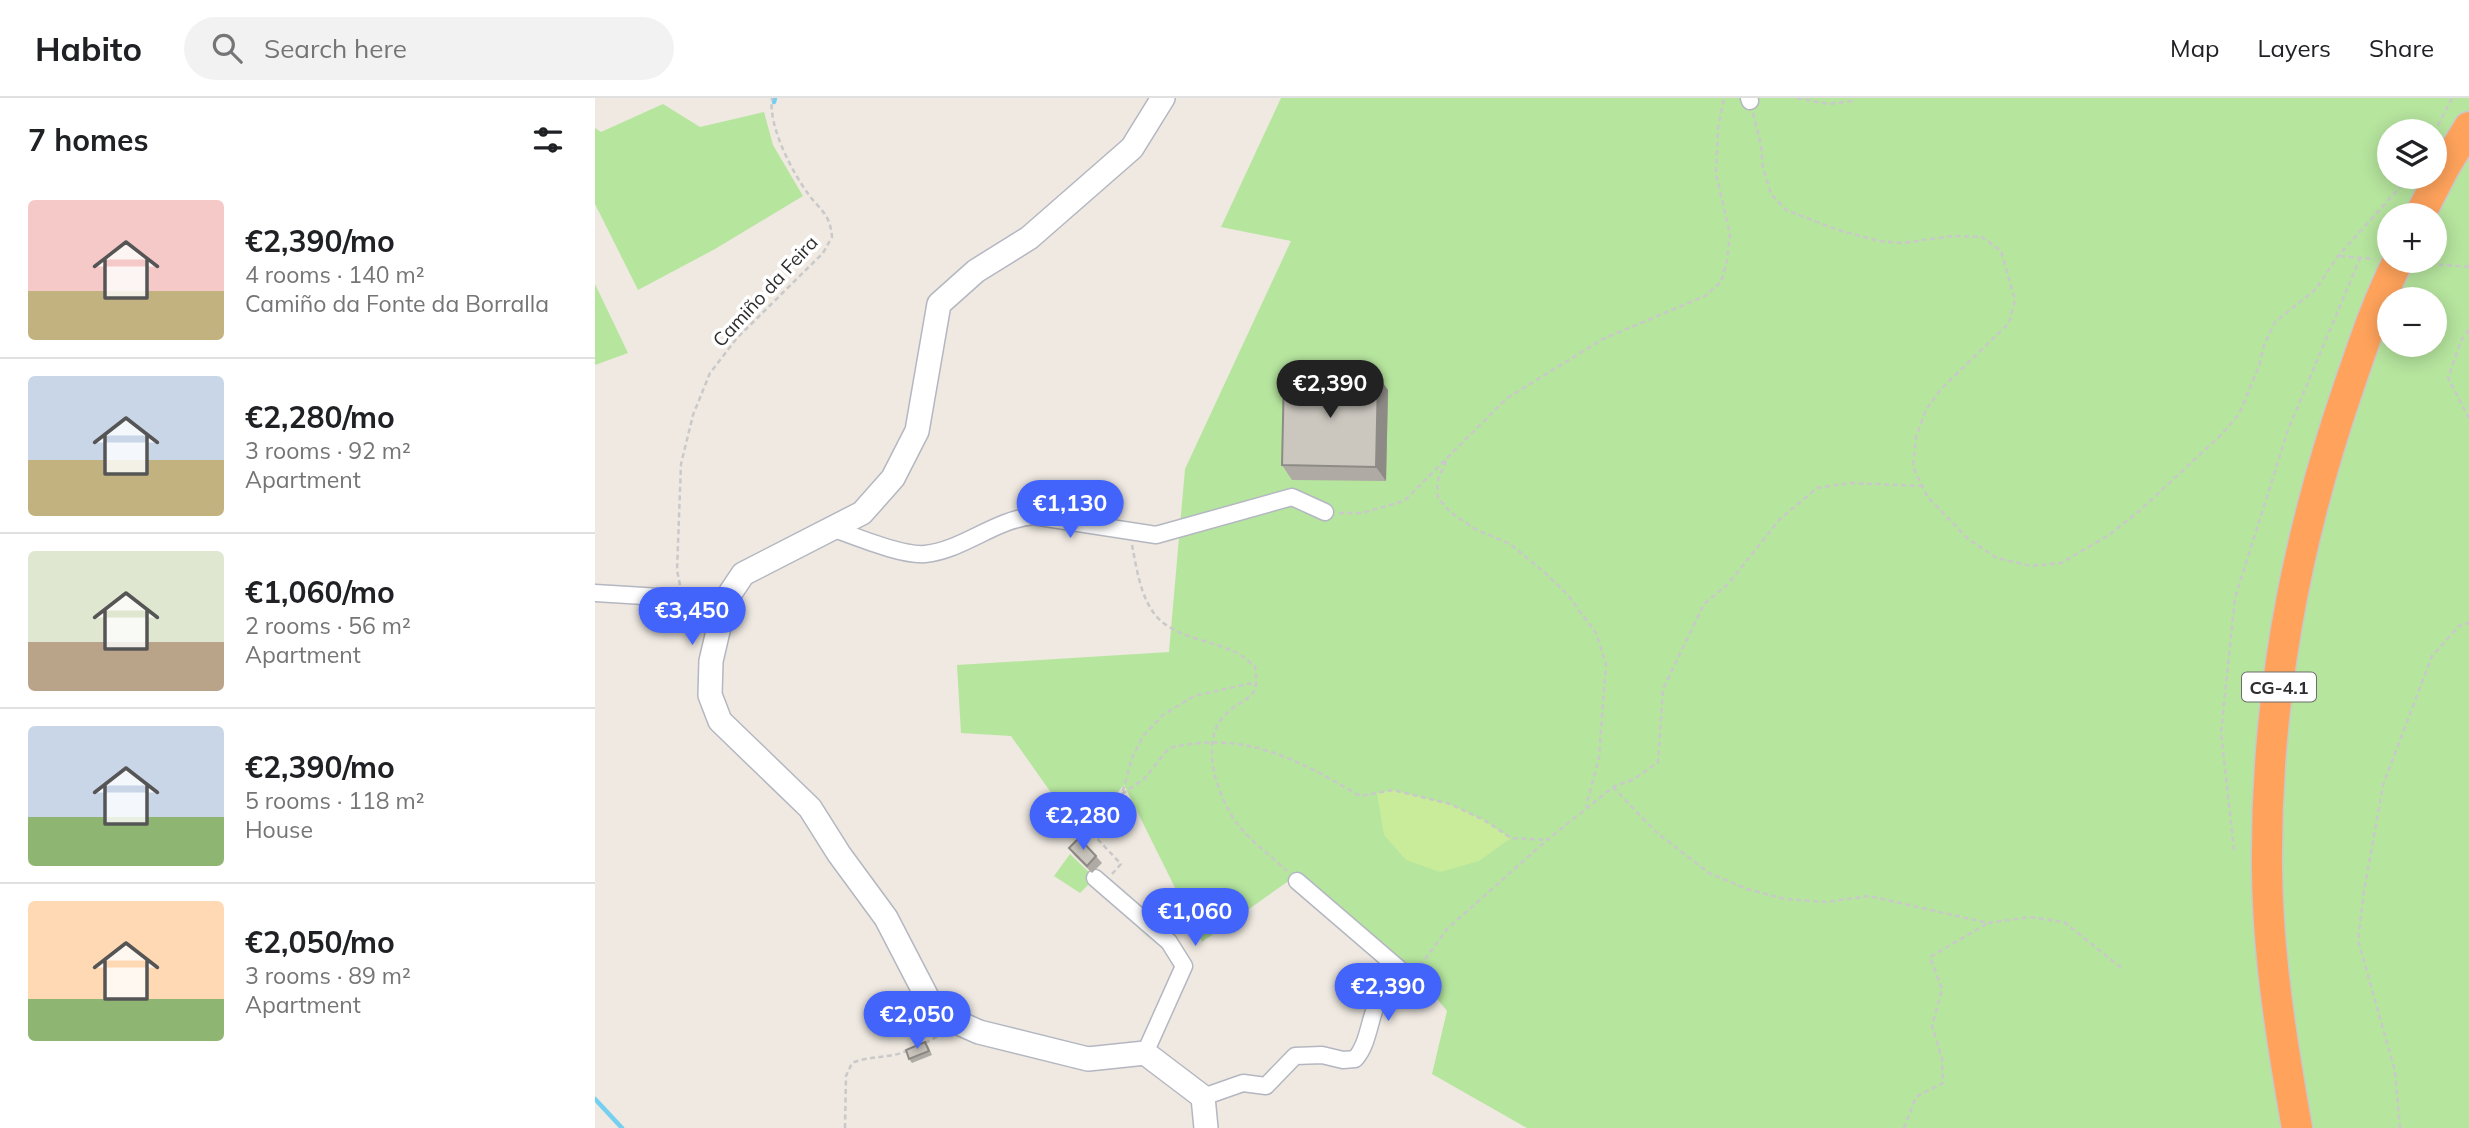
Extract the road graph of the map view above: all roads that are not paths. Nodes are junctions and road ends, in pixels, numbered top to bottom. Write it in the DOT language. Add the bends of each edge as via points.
graph roads {
  1 [pos="1163,98"];
  2 [pos="2469,127"];
  3 [pos="2426,203"];
  4 [pos="2391,273"];
  5 [pos="1325,512"];
  6 [pos="831,528"];
  7 [pos="595,593"];
  8 [pos="725,601"];
  9 [pos="1098,881"];
  10 [pos="1297,881"];
  11 [pos="1145,1053"];
  12 [pos="1203,1097"];
  13 [pos="1206,1128"];
  14 [pos="2297,1128"];
  1 -- 6 [label="street" via="1132,148 1029,237 976,271 940,304 917,431 893,478 862,513"];
  2 -- 3 [label="highway"];
  4 -- 14 [label="highway, CG-4.1" via="2377,301 2325,455 2289,603 2270,756 2267,872 2277,1014"];
  5 -- 6 [label="street" via="1292,497 1156,535 1033,516 1016,518 926,554 908,554"];
  6 -- 8 [label="street" via="743,574"];
  7 -- 8 [label="street"];
  8 -- 11 [label="street" via="711,661 710,695 720,721 810,808 887,918 928,999 979,1032 1088,1059"];
  9 -- 11 [label="street" via="1169,942 1184,965"];
  10 -- 12 [label="street" via="1411,979 1399,994 1377,1003 1362,1051 1355,1059 1295,1056 1266,1086 1243,1083"];
  11 -- 12 [label="street"];
  12 -- 13 [label="street"];
}
